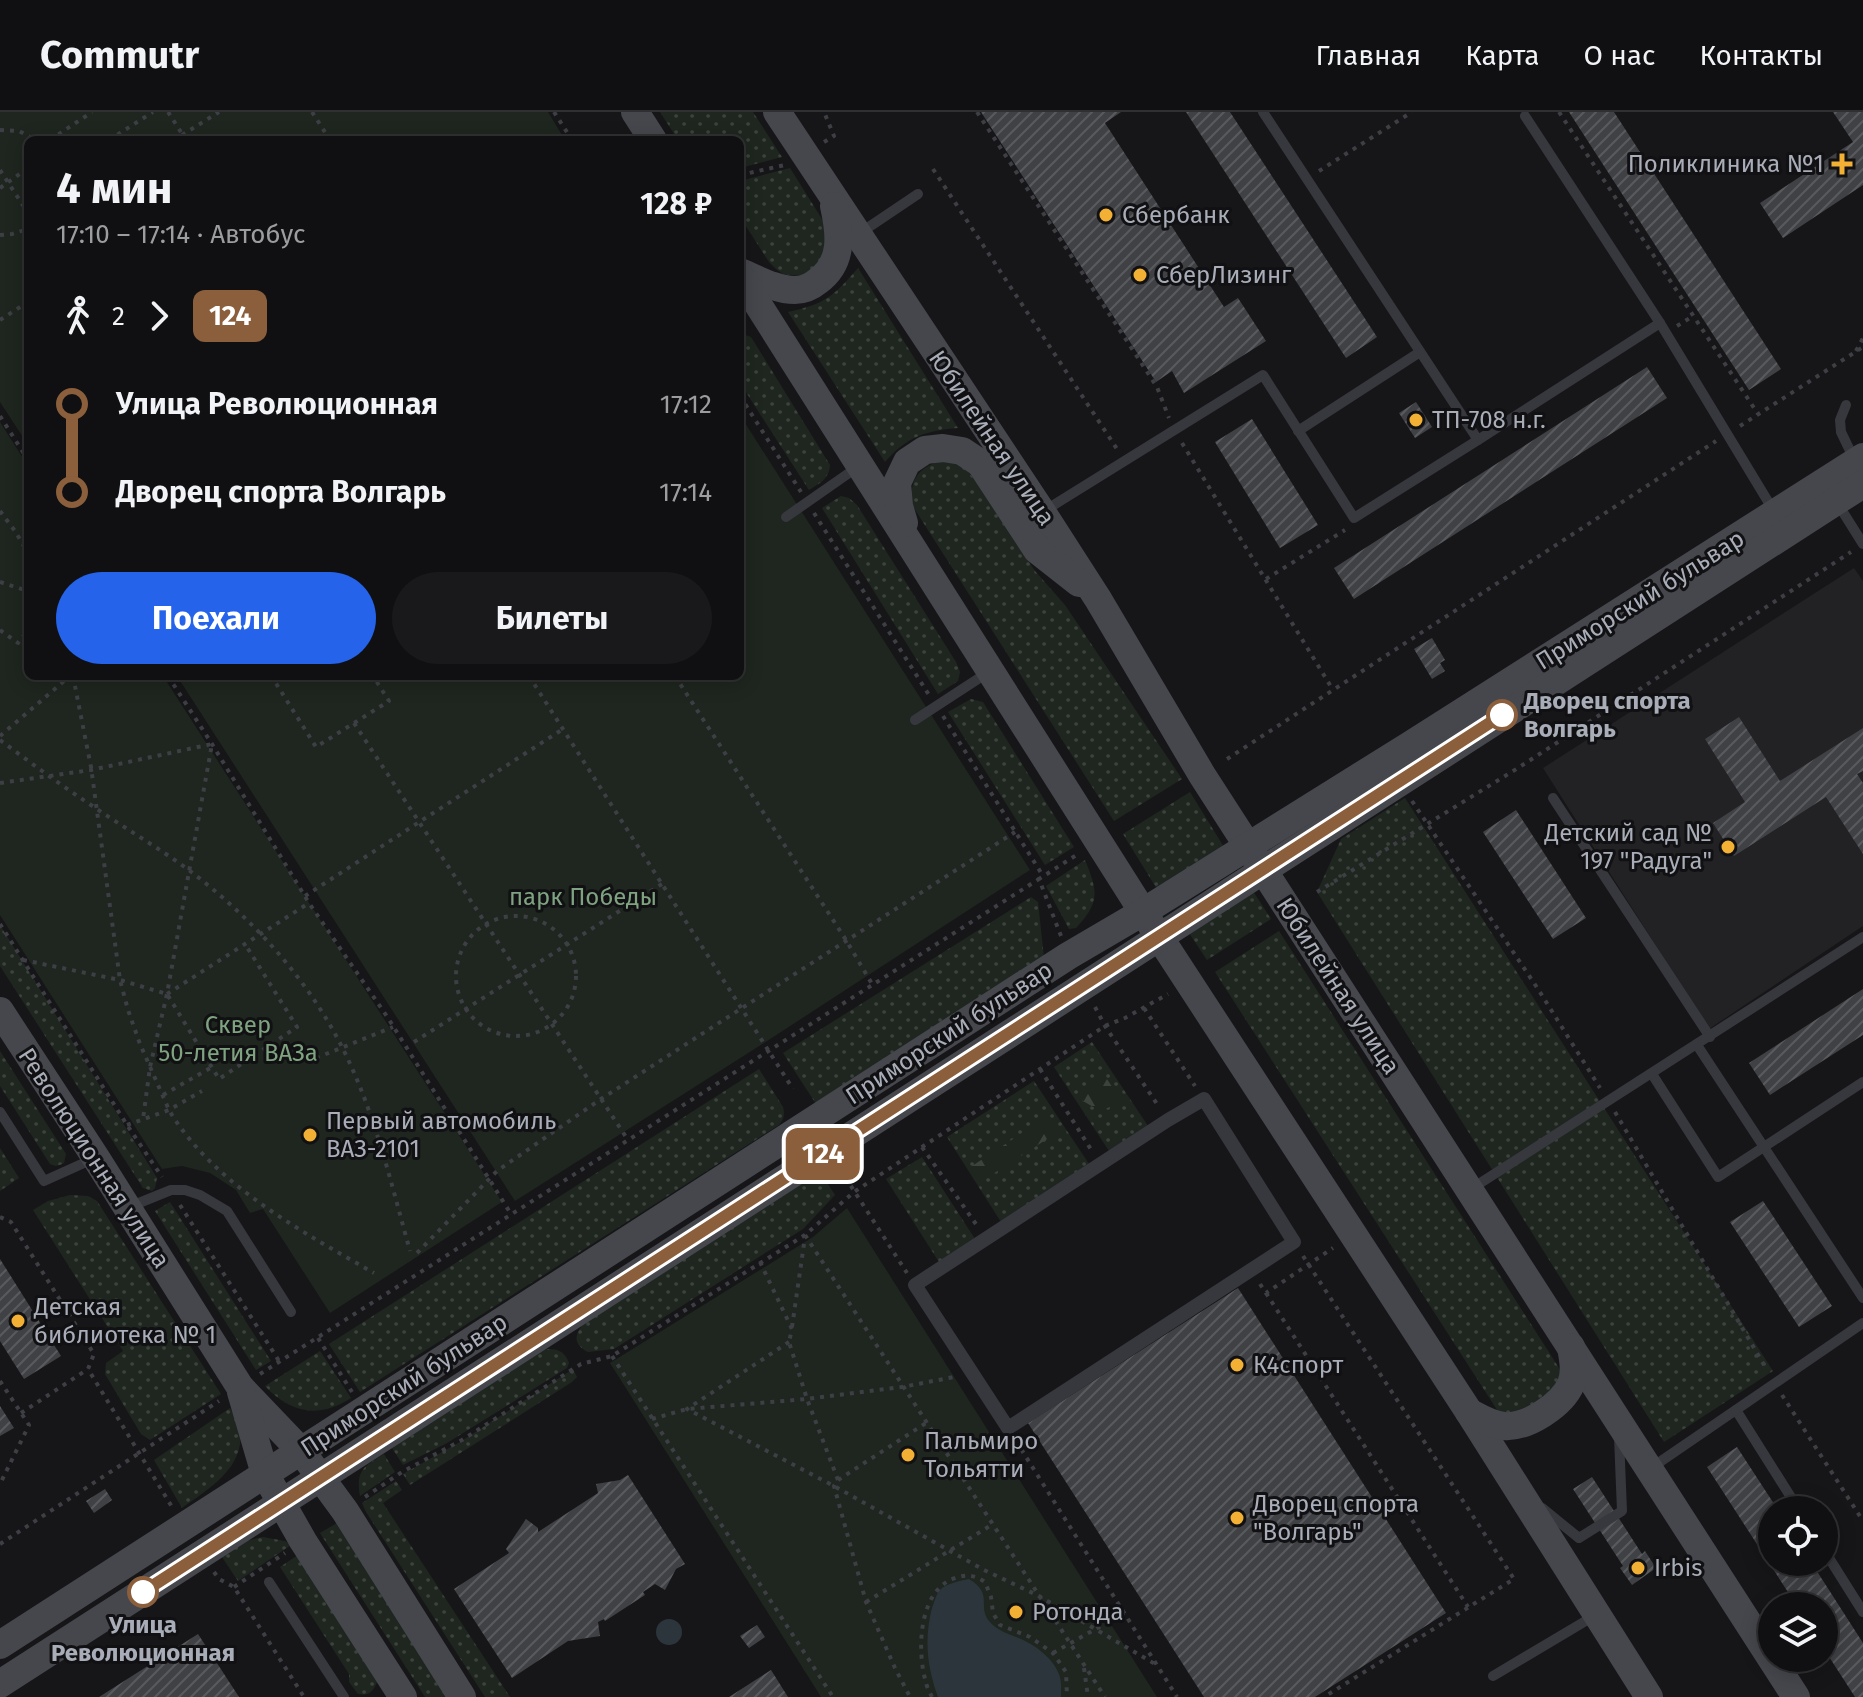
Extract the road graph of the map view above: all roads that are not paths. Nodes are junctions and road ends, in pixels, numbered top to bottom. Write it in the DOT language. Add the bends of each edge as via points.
graph roads {
  1 [pos="635,112"];
  2 [pos="777,112"];
  3 [pos="1263,112"];
  4 [pos="1525,116"];
  5 [pos="650,136"];
  6 [pos="830,193"];
  7 [pos="918,194"];
  8 [pos="857,234"];
  9 [pos="744,275"];
  10 [pos="744,280"];
  11 [pos="1660,323"];
  12 [pos="1420,352"];
  13 [pos="1846,405"];
  14 [pos="1298,431"];
  15 [pos="1478,440"];
  16 [pos="861,465"];
  17 [pos="1860,468"];
  18 [pos="1836,501"];
  19 [pos="1042,512"];
  20 [pos="1776,514"];
  21 [pos="786,517"];
  22 [pos="1863,544"];
  23 [pos="912,547"];
  24 [pos="1098,599"];
  25 [pos="990,671"];
  26 [pos="915,720"];
  27 [pos="1553,798"];
  28 [pos="1256,858"];
  29 [pos="1143,912"];
  30 [pos="1159,936"];
  31 [pos="1863,937"];
  32 [pos="0,1011"];
  33 [pos="1710,1037"];
  34 [pos="1697,1045"];
  35 [pos="1652,1074"];
  36 [pos="1863,1082"];
  37 [pos="0,1112"];
  38 [pos="1764,1147"];
  39 [pos="96,1158"];
  40 [pos="1470,1190"];
  41 [pos="127,1208"];
  42 [pos="1863,1298"];
  43 [pos="291,1312"];
  44 [pos="1863,1323"];
  45 [pos="1571,1345"];
  46 [pos="972,1373"];
  47 [pos="240,1387"];
  48 [pos="1736,1410"];
  49 [pos="1469,1412"];
  50 [pos="1618,1422"];
  51 [pos="301,1451"];
  52 [pos="1649,1470"];
  53 [pos="265,1474"];
  54 [pos="320,1477"];
  55 [pos="1516,1487"];
  56 [pos="1790,1496"];
  57 [pos="281,1502"];
  58 [pos="1838,1572"];
  59 [pos="269,1582"];
  60 [pos="1863,1612"];
  61 [pos="1596,1615"];
  62 [pos="0,1645"];
  63 [pos="1493,1676"];
  64 [pos="0,1684"];
  65 [pos="397,1693"];
  66 [pos="344,1697"];
  67 [pos="462,1697"];
  68 [pos="1649,1697"];
  69 [pos="1796,1697"];
  1 -- 5 [label="main road"];
  2 -- 6 [label="main road, Юбилейная улица"];
  3 -- 12 [label="lane"];
  4 -- 11 [label="lane"];
  6 -- 8 [label="main road, Юбилейная улица"];
  6 -- 9 [label="main road" via="839,251 821,280 796,290"];
  7 -- 8 [label="lane"];
  8 -- 19 [label="main road, Юбилейная улица"];
  10 -- 16 [label="main road"];
  11 -- 15 [label="lane"];
  11 -- 20 [label="lane"];
  12 -- 14 [label="lane"];
  12 -- 15 [label="lane"];
  13 -- 17 [label="lane" via="1841,432"];
  14 -- 15 [label="lane" via="1354,518"];
  14 -- 19 [label="lane" via="1263,375"];
  16 -- 21 [label="lane"];
  16 -- 23 [label="main road"];
  17 -- 18 [label="main road"];
  17 -- 20 [label="main road, Приморский бульвар"];
  18 -- 22 [label="lane"];
  18 -- 28 [label="main road"];
  19 -- 24 [label="main road, Юбилейная улица"];
  20 -- 28 [label="main road, Приморский бульвар"];
  23 -- 24 [label="main road" via="897,483 907,462 925,450 962,451 980,463 1037,550"];
  23 -- 25 [label="main road"];
  24 -- 28 [label="main road, Юбилейная улица"];
  25 -- 26 [label="lane"];
  25 -- 29 [label="main road"];
  27 -- 33 [label="lane"];
  28 -- 29 [label="main road, Приморский бульвар"];
  28 -- 30 [label="main road"];
  28 -- 40 [label="main road, Юбилейная улица"];
  29 -- 30 [label="main road"];
  29 -- 51 [label="main road, Приморский бульвар"];
  30 -- 49 [label="main road"];
  30 -- 54 [label="main road"];
  31 -- 33 [label="lane"];
  32 -- 39 [label="main road, Революционная улица"];
  33 -- 34 [label="lane"];
  34 -- 35 [label="lane"];
  34 -- 38 [label="lane"];
  35 -- 38 [label="lane" via="1718,1177"];
  35 -- 40 [label="lane"];
  36 -- 38 [label="lane"];
  37 -- 39 [label="lane" via="44,1181"];
  38 -- 42 [label="lane"];
  39 -- 41 [label="main road, Революционная улица"];
  40 -- 45 [label="main road, Юбилейная улица"];
  41 -- 43 [label="lane" via="171,1190 185,1190 227,1211"];
  41 -- 47 [label="main road, Революционная улица"];
  44 -- 48 [label="lane"];
  45 -- 49 [label="main road" via="1571,1385 1539,1416 1506,1427"];
  45 -- 50 [label="main road, Юбилейная улица"];
  46 -- 46 [label="street" via="915,1285 1204,1099 1294,1242 1008,1428"];
  47 -- 51 [label="main road, Революционная улица"];
  47 -- 53 [label="main road"];
  48 -- 52 [label="lane"];
  48 -- 56 [label="lane"];
  49 -- 55 [label="main road"];
  50 -- 52 [label="main road, Юбилейная улица"];
  50 -- 55 [label="lane" via="1622,1511 1579,1538"];
  51 -- 53 [label="main road, Приморский бульвар"];
  51 -- 54 [label="main road, Революционная улица"];
  52 -- 69 [label="main road, Юбилейная улица"];
  53 -- 57 [label="main road"];
  53 -- 62 [label="main road, Приморский бульвар"];
  54 -- 57 [label="main road"];
  54 -- 67 [label="main road, Революционная улица"];
  55 -- 61 [label="main road"];
  57 -- 64 [label="main road"];
  57 -- 65 [label="main road"];
  58 -- 60 [label="lane"];
  59 -- 66 [label="lane"];
  61 -- 63 [label="lane"];
  61 -- 68 [label="main road"];
}
